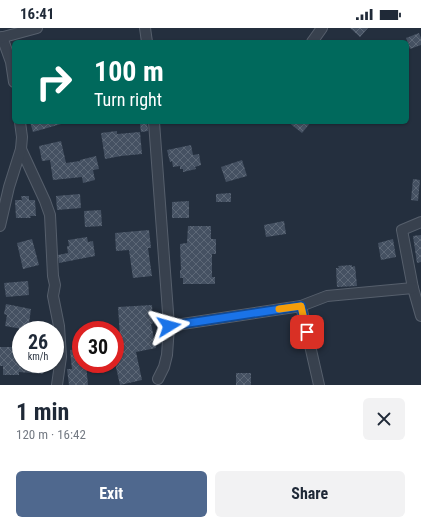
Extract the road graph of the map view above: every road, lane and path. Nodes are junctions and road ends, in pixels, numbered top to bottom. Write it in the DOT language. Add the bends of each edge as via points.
graph roads {
  1 [pos="37,28"];
  2 [pos="145,28"];
  3 [pos="322,28"];
  4 [pos="1,38"];
  5 [pos="147,40"];
  6 [pos="313,40"];
  7 [pos="12,69"];
  8 [pos="20,124"];
  9 [pos="154,124"];
  10 [pos="21,149"];
  11 [pos="421,222"];
  12 [pos="0,226"];
  13 [pos="413,288"];
  14 [pos="301,306"];
  15 [pos="421,316"];
  16 [pos="169,326"];
  17 [pos="158,379"];
  18 [pos="57,385"];
  19 [pos="319,385"];
  1 -- 4 [label="street"];
  2 -- 5 [label="street"];
  3 -- 6 [label="street"];
  4 -- 7 [label="street"];
  8 -- 10 [label="street"];
  9 -- 16 [label="street"];
  10 -- 12 [label="street"];
  10 -- 18 [label="street" via="50,215 55,285 53,296 61,357"];
  11 -- 13 [label="street" via="402,230"];
  13 -- 14 [label="street" via="327,296"];
  13 -- 15 [label="street"];
  14 -- 16 [label="street"];
  14 -- 19 [label="street"];
  16 -- 17 [label="street" via="167,355"];
}
